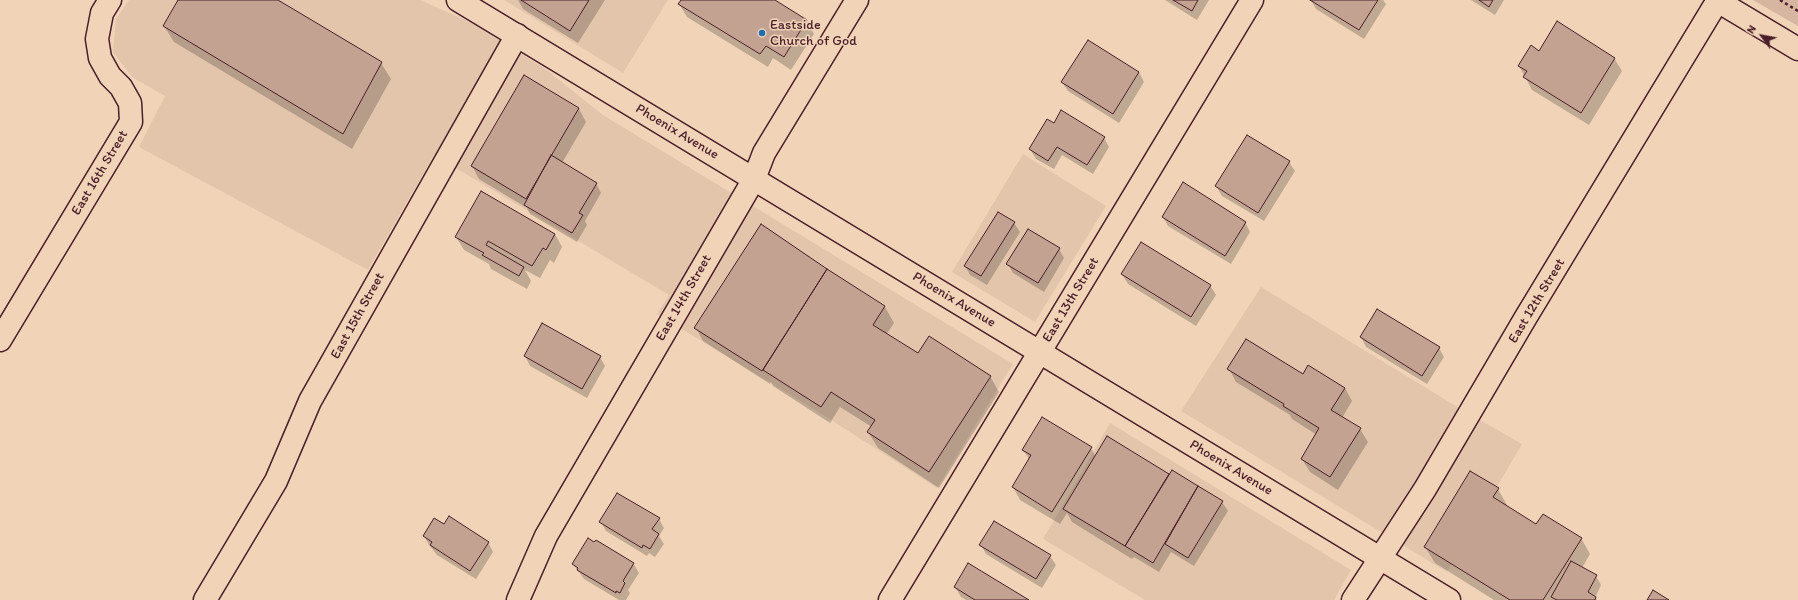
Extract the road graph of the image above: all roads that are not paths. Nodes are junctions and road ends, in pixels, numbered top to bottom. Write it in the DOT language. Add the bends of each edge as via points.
graph roads {
  1 [pos="110,0"];
  2 [pos="857,0"];
  3 [pos="1252,0"];
  4 [pos="1717,0"];
  5 [pos="469,3"];
  6 [pos="517,35"];
  7 [pos="1798,49"];
  8 [pos="754,179"];
  9 [pos="0,340"];
  10 [pos="1040,352"];
  11 [pos="1380,558"];
  12 [pos="204,600"];
  13 [pos="518,600"];
  14 [pos="890,600"];
  15 [pos="1353,600"];
  16 [pos="1449,600"];
  1 -- 9 [label="street, East 16th Street" via="102,14 97,39 100,58 110,76 122,87 130,103 131,122"];
  2 -- 8 [label="street, East 14th Street" via="764,153"];
  3 -- 10 [label="street, East 13th Street"];
  4 -- 7 [label="street"];
  4 -- 11 [label="street, East 12th Street" via="1425,489"];
  5 -- 6 [label="street, Phoenix Avenue"];
  6 -- 8 [label="street, Phoenix Avenue"];
  6 -- 12 [label="street, East 15th Street" via="310,401 276,481"];
  8 -- 10 [label="street, Phoenix Avenue"];
  8 -- 13 [label="street, East 14th Street" via="546,536"];
  10 -- 11 [label="street, Phoenix Avenue"];
  10 -- 14 [label="street, East 13th Street"];
  11 -- 15 [label="street, East 12th Street"];
  11 -- 16 [label="street, Phoenix Avenue"];
}
